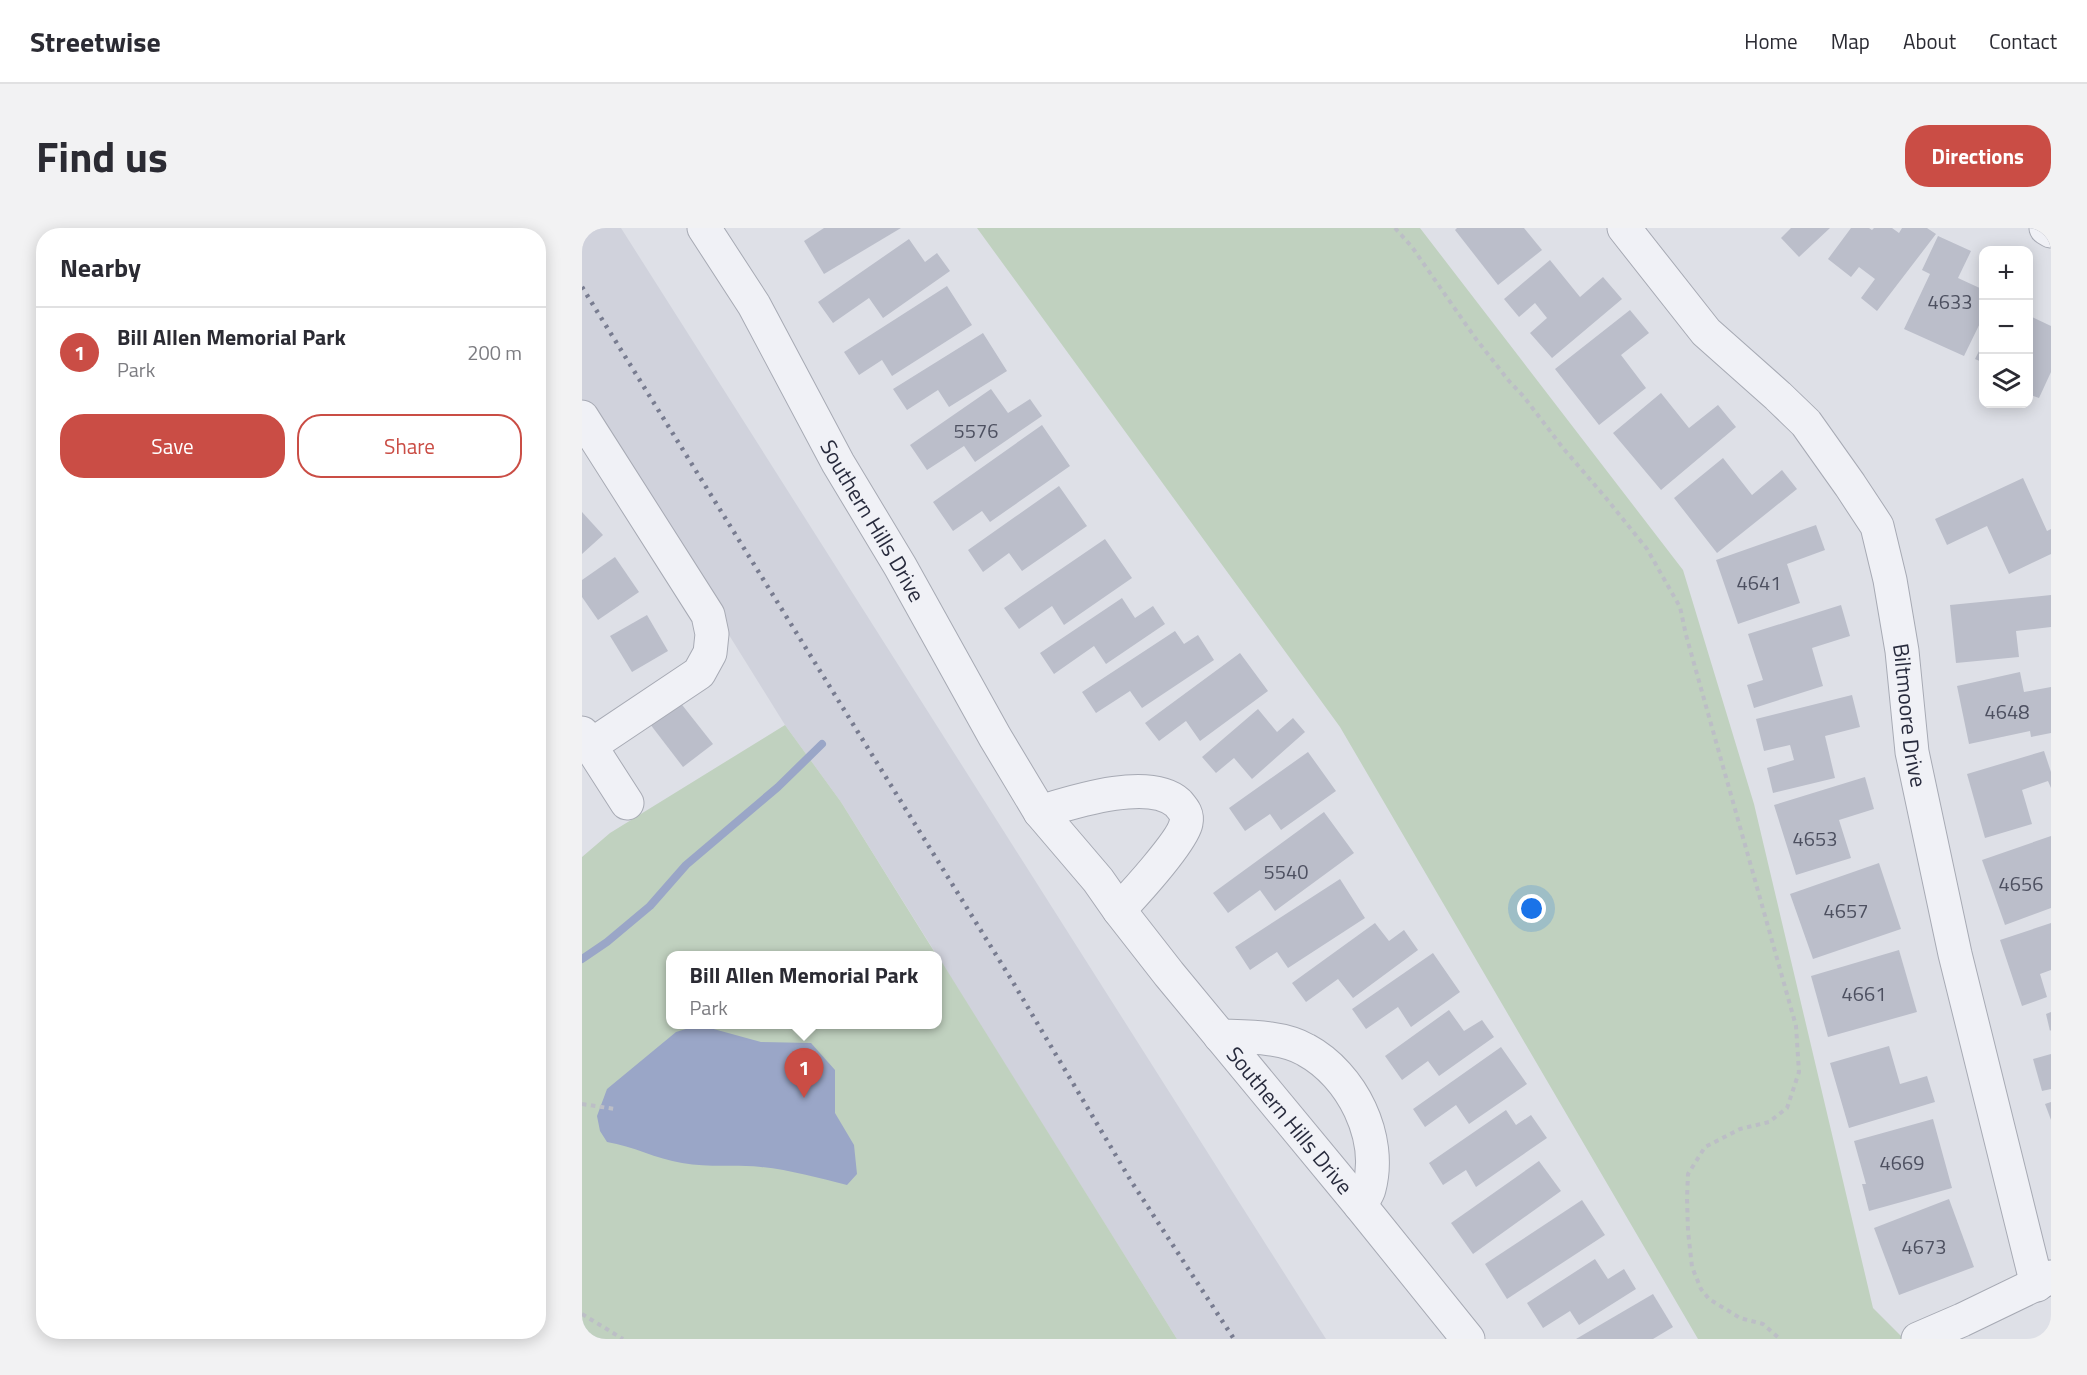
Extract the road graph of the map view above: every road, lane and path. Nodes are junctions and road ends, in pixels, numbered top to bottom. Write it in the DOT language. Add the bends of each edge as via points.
graph roads {
  1 [pos="704,228"];
  2 [pos="1395,228"];
  3 [pos="1624,228"];
  4 [pos="2046,228"];
  5 [pos="2051,231"];
  6 [pos="582,417"];
  7 [pos="586,739"];
  8 [pos="627,803"];
  9 [pos="1040,812"];
  10 [pos="1119,910"];
  11 [pos="1220,1036"];
  12 [pos="582,1104"];
  13 [pos="615,1108"];
  14 [pos="1360,1204"];
  15 [pos="2044,1281"];
  16 [pos="582,1314"];
  17 [pos="623,1339"];
  18 [pos="1467,1339"];
  19 [pos="1780,1339"];
  20 [pos="1918,1339"];
  1 -- 9 [label="street, Southern Hills Drive" via="754,305 838,463"];
  2 -- 19 [label="path" via="1495,364 1647,549 1680,607 1796,1026 1799,1071 1787,1107 1769,1122 1740,1130 1705,1147 1688,1174 1692,1267 1709,1299 1740,1318 1763,1324"];
  3 -- 15 [label="street, Biltmoore Drive" via="1706,333 1806,423 1877,526 1902,651 1912,752 1955,954"];
  4 -- 5 [label="street"];
  6 -- 7 [label="street" via="708,615 712,634 710,653 699,673"];
  7 -- 8 [label="street"];
  9 -- 10 [label="street, Southern Hills Drive" via="1098,879"];
  9 -- 10 [label="street" via="1094,797 1137,792 1164,795 1183,808 1187,820 1184,830 1154,872"];
  10 -- 11 [label="street, Southern Hills Drive"];
  11 -- 14 [label="street, Southern Hills Drive"];
  11 -- 14 [label="street, Southern Hills Drive" via="1274,1040 1305,1049 1346,1085 1363,1118 1371,1154 1369,1191"];
  12 -- 13 [label="path"];
  14 -- 18 [label="street, Southern Hills Drive"];
  15 -- 20 [label="street"];
  16 -- 17 [label="path"];
}
